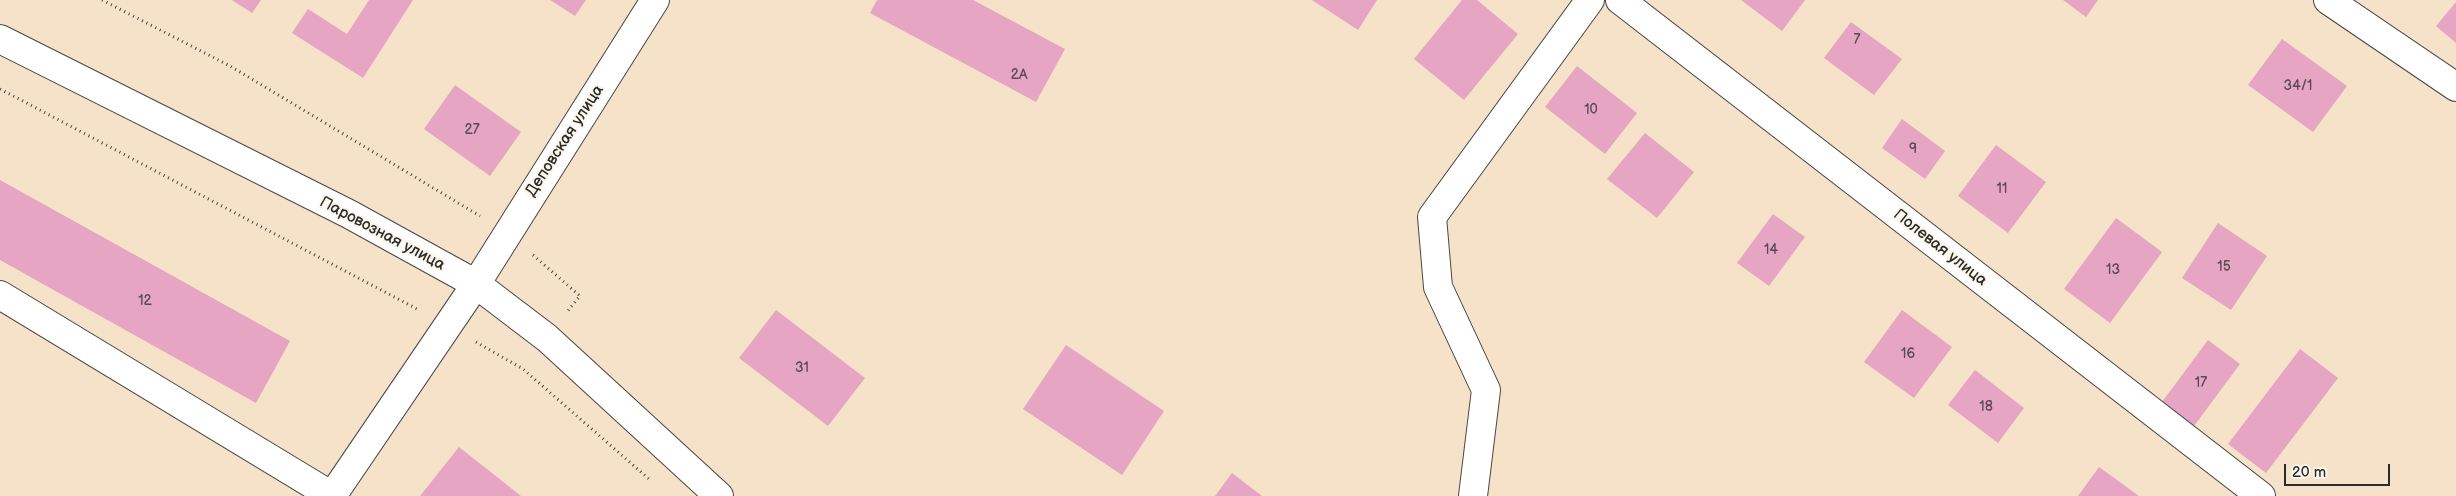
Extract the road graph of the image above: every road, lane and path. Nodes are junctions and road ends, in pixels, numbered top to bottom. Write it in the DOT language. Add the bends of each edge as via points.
graph roads {
  1 [pos="102,0"];
  2 [pos="655,0"];
  3 [pos="1590,0"];
  4 [pos="1620,0"];
  5 [pos="2328,0"];
  6 [pos="0,39"];
  7 [pos="2456,87"];
  8 [pos="0,89"];
  9 [pos="507,232"];
  10 [pos="476,284"];
  11 [pos="0,296"];
  12 [pos="446,324"];
  13 [pos="547,338"];
  14 [pos="523,369"];
  15 [pos="654,483"];
  16 [pos="332,496"];
  17 [pos="719,496"];
  18 [pos="1473,496"];
  19 [pos="2261,496"];
  1 -- 9 [label="path" via="230,66"];
  2 -- 9 [label="street, Деповская улица"];
  3 -- 18 [label="street" via="1432,216 1438,287 1486,390"];
  4 -- 19 [label="street, Полевая улица"];
  5 -- 7 [label="street"];
  6 -- 10 [label="street, Паровозная улица" via="349,214"];
  8 -- 12 [label="path"];
  9 -- 10 [label="street, Деповская улица"];
  9 -- 13 [label="path" via="580,296"];
  10 -- 12 [label="street, Деповская улица"];
  10 -- 13 [label="street, Паровозная улица"];
  11 -- 16 [label="street"];
  12 -- 14 [label="path"];
  12 -- 16 [label="street, Деповская улица"];
  13 -- 14 [label="path"];
  13 -- 17 [label="street, Паровозная улица"];
  14 -- 15 [label="path"];
}
